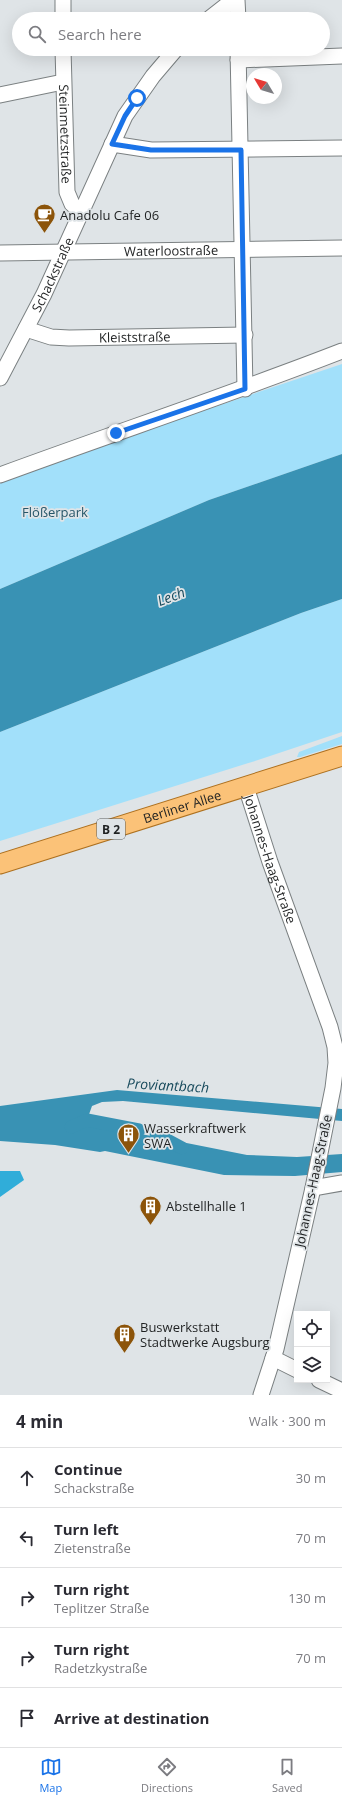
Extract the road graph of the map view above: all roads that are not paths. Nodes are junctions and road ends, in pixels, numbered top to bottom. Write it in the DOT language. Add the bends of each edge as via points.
graph roads {
  1 [pos="63,0"];
  2 [pos="237,0"];
  3 [pos="223,3"];
  4 [pos="63,12"];
  5 [pos="215,12"];
  6 [pos="238,12"];
  7 [pos="63,56"];
  8 [pos="170,56"];
  9 [pos="238,56"];
  10 [pos="330,56"];
  11 [pos="342,56"];
  12 [pos="63,82"];
  13 [pos="0,95"];
  14 [pos="112,144"];
  15 [pos="342,148"];
  16 [pos="241,150"];
  17 [pos="82,213"];
  18 [pos="342,248"];
  19 [pos="243,250"];
  20 [pos="64,252"];
  21 [pos="0,253"];
  22 [pos="26,329"];
  23 [pos="245,334"];
  24 [pos="342,351"];
  25 [pos="0,378"];
  26 [pos="245,389"];
  27 [pos="0,475"];
  28 [pos="342,756"];
  29 [pos="246,787"];
  30 [pos="0,864"];
  31 [pos="338,1089"];
  32 [pos="314,1183"];
  33 [pos="342,1183"];
  34 [pos="273,1358"];
  35 [pos="294,1368"];
  36 [pos="326,1383"];
  37 [pos="342,1390"];
  38 [pos="261,1395"];
  1 -- 4 [label="street"];
  2 -- 6 [label="street"];
  3 -- 5 [label="street"];
  7 -- 12 [label="street, Steinmetzstraße"];
  8 -- 14 [label="street, Schackstraße" via="125,116"];
  9 -- 16 [label="street"];
  10 -- 11 [label="street"];
  12 -- 13 [label="street"];
  12 -- 17 [label="street, Steinmetzstraße" via="67,192 72,204"];
  14 -- 16 [label="street" via="151,150"];
  14 -- 17 [label="street, Schackstraße"];
  15 -- 16 [label="street"];
  16 -- 19 [label="street"];
  17 -- 20 [label="street, Schackstraße"];
  18 -- 19 [label="street, Waterloostraße"];
  19 -- 20 [label="street, Waterloostraße"];
  19 -- 23 [label="street"];
  20 -- 21 [label="street, Waterloostraße"];
  20 -- 22 [label="street, Schackstraße"];
  22 -- 23 [label="street, Kleiststraße" via="51,337 68,338"];
  22 -- 25 [label="street, Schackstraße"];
  23 -- 26 [label="street"];
  24 -- 26 [label="street"];
  26 -- 27 [label="street" via="176,411"];
  28 -- 29 [label="main road, Berliner Allee / B 2"];
  29 -- 30 [label="main road, Berliner Allee / B 2"];
  29 -- 31 [label="street, Johannes-Haag-Straße" via="330,1028 335,1047"];
  31 -- 32 [label="street, Johannes-Haag-Straße" via="330,1104"];
  32 -- 33 [label="street"];
  32 -- 34 [label="street, Johannes-Haag-Straße"];
  34 -- 35 [label="street"];
  34 -- 38 [label="street, Johannes-Haag-Straße"];
  36 -- 37 [label="street"];
}
